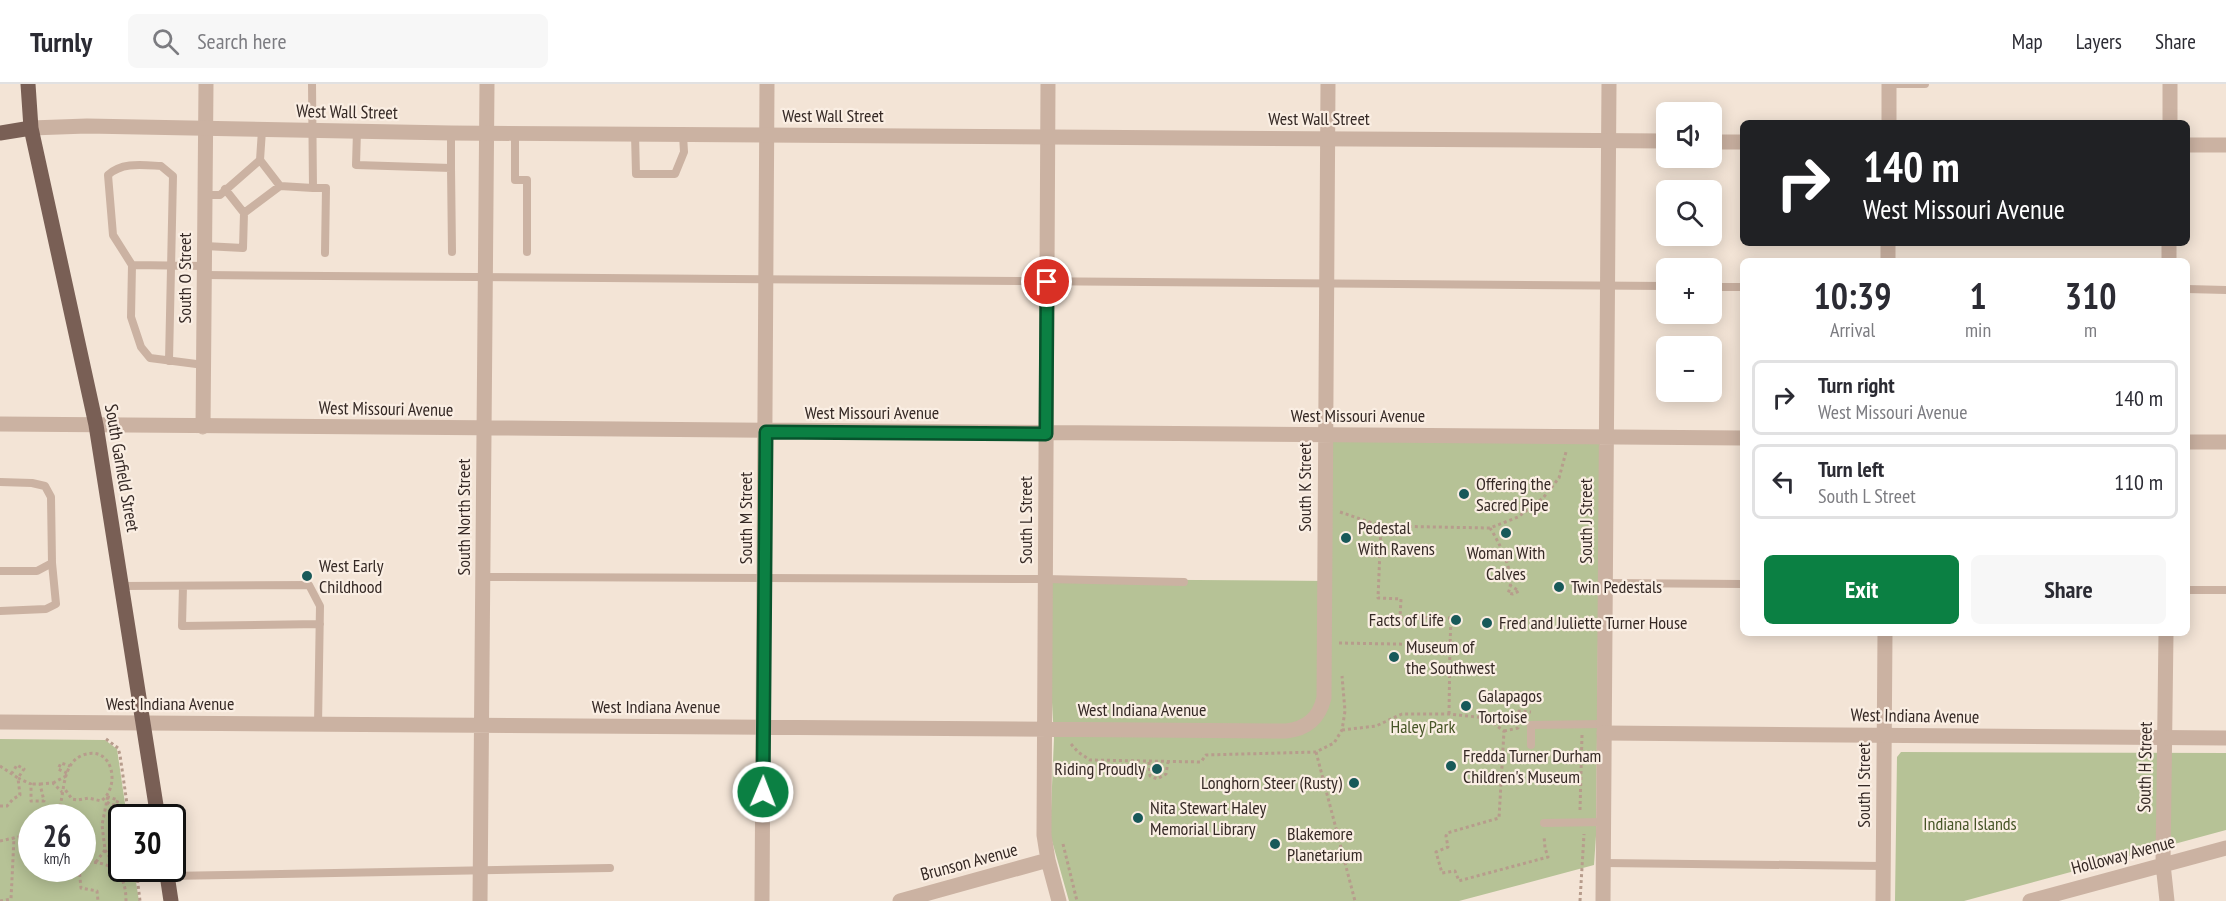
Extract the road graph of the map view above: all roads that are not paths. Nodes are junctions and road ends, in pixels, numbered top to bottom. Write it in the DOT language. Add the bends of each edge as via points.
graph roads {
  1 [pos="28,84"];
  2 [pos="206,84"];
  3 [pos="312,84"];
  4 [pos="487,84"];
  5 [pos="767,84"];
  6 [pos="1048,84"];
  7 [pos="1328,84"];
  8 [pos="1609,84"];
  9 [pos="1889,84"];
  10 [pos="1925,84"];
  11 [pos="2170,84"];
  12 [pos="1889,120"];
  13 [pos="2170,120"];
  14 [pos="31,128"];
  15 [pos="206,129"];
  16 [pos="262,130"];
  17 [pos="314,131"];
  18 [pos="357,131"];
  19 [pos="0,133"];
  20 [pos="451,133"];
  21 [pos="487,133"];
  22 [pos="515,134"];
  23 [pos="635,134"];
  24 [pos="683,135"];
  25 [pos="767,135"];
  26 [pos="1048,137"];
  27 [pos="1328,139"];
  28 [pos="1609,141"];
  29 [pos="1656,141"];
  30 [pos="1722,141"];
  31 [pos="1740,142"];
  32 [pos="2190,145"];
  33 [pos="2226,146"];
  34 [pos="260,160"];
  35 [pos="451,168"];
  36 [pos="280,186"];
  37 [pos="313,188"];
  38 [pos="225,189"];
  39 [pos="205,195"];
  40 [pos="244,213"];
  41 [pos="205,246"];
  42 [pos="452,252"];
  43 [pos="527,252"];
  44 [pos="325,253"];
  45 [pos="171,264"];
  46 [pos="132,265"];
  47 [pos="204,270"];
  48 [pos="486,277"];
  49 [pos="766,280"];
  50 [pos="1047,282"];
  51 [pos="1326,284"];
  52 [pos="1608,285"];
  53 [pos="1656,286"];
  54 [pos="1722,286"];
  55 [pos="1740,287"];
  56 [pos="2190,290"];
  57 [pos="2226,290"];
  58 [pos="169,361"];
  59 [pos="204,365"];
  60 [pos="0,424"];
  61 [pos="96,425"];
  62 [pos="203,427"];
  63 [pos="484,430"];
  64 [pos="766,432"];
  65 [pos="1046,434"];
  66 [pos="1325,436"];
  67 [pos="1606,438"];
  68 [pos="1740,438"];
  69 [pos="2190,442"];
  70 [pos="2226,442"];
  71 [pos="0,482"];
  72 [pos="52,564"];
  73 [pos="0,571"];
  74 [pos="483,576"];
  75 [pos="765,577"];
  76 [pos="1046,579"];
  77 [pos="1184,582"];
  78 [pos="1605,583"];
  79 [pos="1740,584"];
  80 [pos="122,586"];
  81 [pos="183,586"];
  82 [pos="2190,590"];
  83 [pos="2226,590"];
  84 [pos="0,611"];
  85 [pos="320,624"];
  86 [pos="1885,636"];
  87 [pos="2166,636"];
  88 [pos="0,722"];
  89 [pos="143,723"];
  90 [pos="1310,723"];
  91 [pos="318,725"];
  92 [pos="482,726"];
  93 [pos="764,727"];
  94 [pos="1604,728"];
  95 [pos="1045,729"];
  96 [pos="1884,735"];
  97 [pos="2165,738"];
  98 [pos="2226,738"];
  99 [pos="1531,745"];
  100 [pos="156,804"];
  101 [pos="1604,822"];
  102 [pos="1544,823"];
  103 [pos="2226,848"];
  104 [pos="1048,860"];
  105 [pos="1604,863"];
  106 [pos="2163,864"];
  107 [pos="1883,866"];
  108 [pos="610,868"];
  109 [pos="480,870"];
  110 [pos="186,872"];
  111 [pos="168,882"];
  112 [pos="171,901"];
  113 [pos="480,901"];
  114 [pos="762,901"];
  115 [pos="900,901"];
  116 [pos="1059,901"];
  117 [pos="1603,901"];
  118 [pos="1883,901"];
  119 [pos="2030,901"];
  120 [pos="2167,901"];
  1 -- 14 [label="main road, South Garfield Street"];
  2 -- 15 [label="street, South O Street"];
  3 -- 17 [label="lane"];
  4 -- 21 [label="street, South North Street"];
  5 -- 25 [label="street, South M Street"];
  6 -- 26 [label="street, South L Street"];
  7 -- 27 [label="street, South K Street"];
  8 -- 28 [label="street, South J Street"];
  9 -- 10 [label="lane"];
  9 -- 12 [label="street"];
  11 -- 13 [label="street"];
  14 -- 15 [label="street, West Wall Street"];
  14 -- 19 [label="main road, West Wall Street"];
  14 -- 61 [label="main road, South Garfield Street"];
  15 -- 16 [label="street, West Wall Street"];
  15 -- 39 [label="street, South O Street"];
  16 -- 17 [label="street, West Wall Street"];
  16 -- 34 [label="lane"];
  17 -- 18 [label="street, West Wall Street"];
  17 -- 37 [label="lane"];
  18 -- 20 [label="street, West Wall Street"];
  18 -- 35 [label="lane" via="356,165"];
  20 -- 21 [label="street, West Wall Street"];
  20 -- 35 [label="lane"];
  21 -- 22 [label="street, West Wall Street"];
  21 -- 48 [label="street, South North Street"];
  22 -- 23 [label="street, West Wall Street"];
  22 -- 43 [label="lane" via="515,180 527,180"];
  23 -- 24 [label="street, West Wall Street"];
  23 -- 24 [label="lane" via="636,174 675,174 684,152"];
  24 -- 25 [label="street, West Wall Street"];
  25 -- 26 [label="street, West Wall Street"];
  25 -- 49 [label="street, South M Street"];
  26 -- 27 [label="street, West Wall Street"];
  26 -- 50 [label="street, South L Street"];
  27 -- 28 [label="street, West Wall Street"];
  27 -- 51 [label="street, South K Street"];
  28 -- 29 [label="street, West Wall Street"];
  28 -- 52 [label="street, South J Street"];
  30 -- 31 [label="street"];
  32 -- 33 [label="street"];
  34 -- 36 [label="lane"];
  34 -- 38 [label="lane"];
  35 -- 42 [label="lane"];
  36 -- 37 [label="lane"];
  36 -- 40 [label="lane" via="262,195"];
  37 -- 44 [label="lane" via="326,189"];
  38 -- 39 [label="lane" via="219,195"];
  38 -- 40 [label="lane"];
  39 -- 41 [label="street, South O Street"];
  40 -- 41 [label="lane" via="243,248"];
  41 -- 47 [label="street, South O Street"];
  45 -- 46 [label="lane"];
  45 -- 46 [label="lane" via="173,176 161,166 133,165 116,168 108,175 113,235"];
  45 -- 47 [label="lane"];
  45 -- 58 [label="lane"];
  46 -- 58 [label="lane" via="131,317 141,347 150,358"];
  47 -- 48 [label="lane"];
  47 -- 59 [label="street, South O Street"];
  48 -- 49 [label="lane"];
  48 -- 63 [label="street, South North Street"];
  49 -- 50 [label="lane"];
  49 -- 64 [label="street, South M Street"];
  50 -- 51 [label="lane"];
  50 -- 65 [label="street, South L Street"];
  51 -- 52 [label="lane"];
  51 -- 66 [label="street, South K Street"];
  52 -- 53 [label="lane"];
  52 -- 67 [label="street, South J Street"];
  54 -- 55 [label="lane"];
  56 -- 57 [label="lane"];
  58 -- 59 [label="lane"];
  59 -- 62 [label="street, South O Street"];
  60 -- 61 [label="street, West Missouri Avenue"];
  61 -- 62 [label="street, West Missouri Avenue"];
  61 -- 80 [label="main road, South Garfield Street"];
  62 -- 63 [label="street, West Missouri Avenue"];
  63 -- 64 [label="street, West Missouri Avenue"];
  63 -- 74 [label="street, South North Street"];
  64 -- 65 [label="street, West Missouri Avenue"];
  64 -- 75 [label="street, South M Street"];
  65 -- 66 [label="street, West Missouri Avenue"];
  65 -- 76 [label="street, South L Street"];
  66 -- 67 [label="street, West Missouri Avenue"];
  66 -- 90 [label="street, South K Street" via="1324,698"];
  67 -- 68 [label="street, West Missouri Avenue"];
  67 -- 78 [label="street, South J Street"];
  69 -- 70 [label="street"];
  71 -- 72 [label="lane" via="45,486 51,497"];
  72 -- 73 [label="lane" via="37,571"];
  72 -- 84 [label="lane" via="56,604 46,609"];
  74 -- 75 [label="lane"];
  74 -- 92 [label="street, South North Street"];
  75 -- 76 [label="lane"];
  75 -- 93 [label="street, South M Street"];
  76 -- 77 [label="lane"];
  76 -- 95 [label="street, South L Street"];
  78 -- 79 [label="lane"];
  78 -- 94 [label="street, South J Street"];
  80 -- 81 [label="lane"];
  80 -- 89 [label="main road, South Garfield Street"];
  81 -- 85 [label="lane" via="309,585 320,606"];
  81 -- 85 [label="lane" via="182,626"];
  82 -- 83 [label="lane"];
  85 -- 91 [label="lane"];
  86 -- 96 [label="street, South I Street"];
  87 -- 97 [label="street, South H Street"];
  88 -- 89 [label="street, West Indiana Avenue"];
  89 -- 91 [label="street, West Indiana Avenue"];
  89 -- 100 [label="main road, South Garfield Street"];
  90 -- 95 [label="street, West Indiana Avenue" via="1287,731"];
  91 -- 92 [label="street, West Indiana Avenue"];
  92 -- 93 [label="street, West Indiana Avenue"];
  92 -- 109 [label="street, South North Street"];
  93 -- 95 [label="street, West Indiana Avenue"];
  93 -- 114 [label="street, South M Street"];
  94 -- 96 [label="street, West Indiana Avenue"];
  94 -- 99 [label="lane" via="1587,724 1531,725"];
  94 -- 101 [label="street, South J Street"];
  95 -- 104 [label="street, South L Street" via="1044,835"];
  96 -- 97 [label="street, West Indiana Avenue"];
  96 -- 107 [label="street, South I Street"];
  97 -- 98 [label="street, West Indiana Avenue"];
  97 -- 106 [label="street, South H Street"];
  101 -- 102 [label="lane"];
  101 -- 105 [label="street, South J Street"];
  103 -- 106 [label="street, Holloway Avenue"];
  104 -- 115 [label="street, Brunson Avenue"];
  104 -- 116 [label="street, South L Street"];
  105 -- 107 [label="lane"];
  105 -- 117 [label="street, South J Street"];
  106 -- 119 [label="street, Holloway Avenue"];
  106 -- 120 [label="street, South H Street"];
  107 -- 118 [label="street, South I Street"];
  108 -- 109 [label="lane"];
  109 -- 110 [label="lane"];
  109 -- 113 [label="street, South North Street"];
  111 -- 112 [label="main road"];
}
